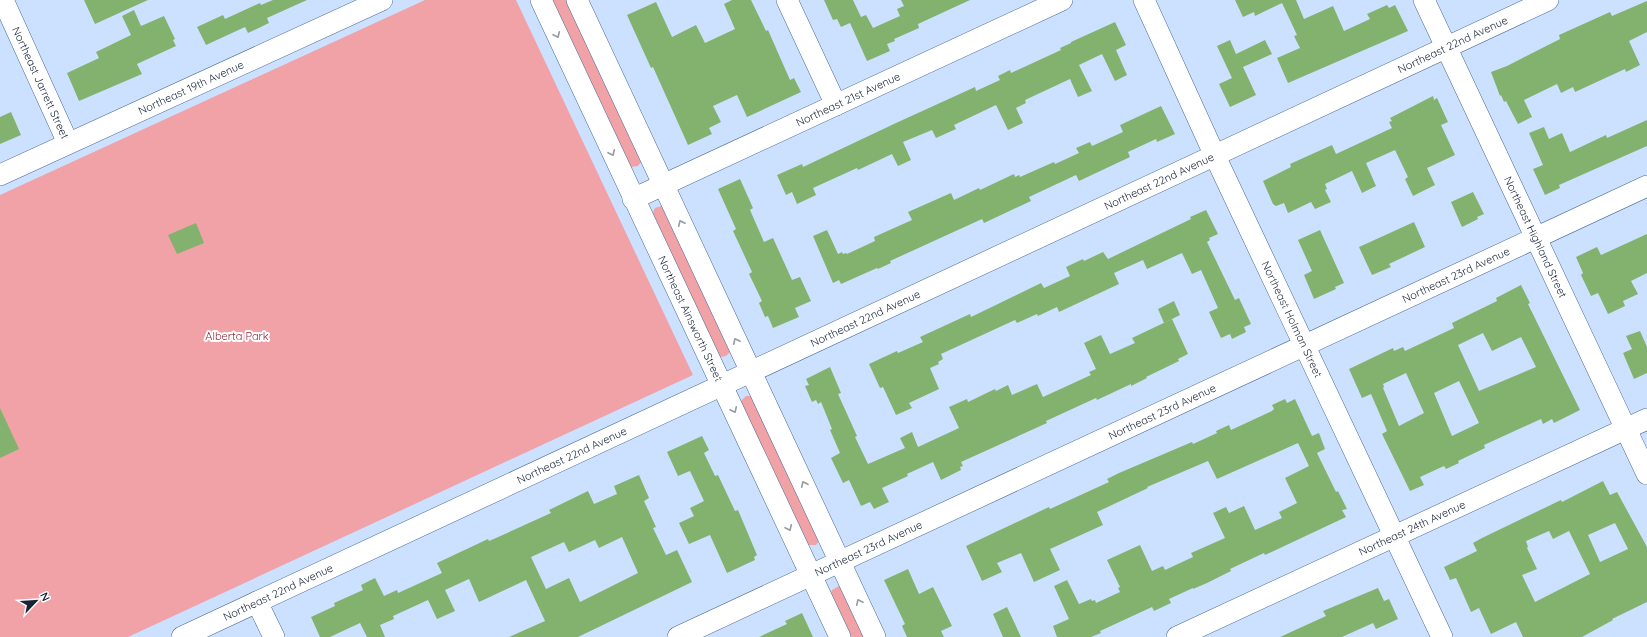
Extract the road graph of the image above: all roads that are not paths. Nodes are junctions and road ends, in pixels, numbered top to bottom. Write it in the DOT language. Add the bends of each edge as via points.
graph roads {
  1 [pos="3,0"];
  2 [pos="382,0"];
  3 [pos="541,0"];
  4 [pos="577,0"];
  5 [pos="787,0"];
  6 [pos="1062,0"];
  7 [pos="1144,0"];
  8 [pos="1424,0"];
  9 [pos="1548,0"];
  10 [pos="1447,48"];
  11 [pos="836,105"];
  12 [pos="68,144"];
  13 [pos="1215,156"];
  14 [pos="0,175"];
  15 [pos="663,185"];
  16 [pos="1647,186"];
  17 [pos="633,199"];
  18 [pos="1536,238"];
  19 [pos="1305,346"];
  20 [pos="751,371"];
  21 [pos="722,386"];
  22 [pos="1647,418"];
  23 [pos="1626,429"];
  24 [pos="1647,474"];
  25 [pos="1394,536"];
  26 [pos="840,562"];
  27 [pos="811,575"];
  28 [pos="257,602"];
  29 [pos="182,637"];
  30 [pos="274,637"];
  31 [pos="678,637"];
  32 [pos="840,637"];
  33 [pos="875,637"];
  34 [pos="1177,637"];
  35 [pos="1442,637"];
  1 -- 12 [label="street, Northeast Jarrett Street"];
  2 -- 12 [label="street, Northeast 19th Avenue"];
  3 -- 17 [label="street, Northeast Ainsworth Street, one-way"];
  4 -- 15 [label="street"];
  5 -- 11 [label="street"];
  6 -- 11 [label="street, Northeast 21st Avenue"];
  7 -- 13 [label="street, Northeast Holman Street"];
  8 -- 10 [label="street, Northeast Highland Street"];
  9 -- 10 [label="street, Northeast 22nd Avenue"];
  10 -- 13 [label="street, Northeast 22nd Avenue"];
  10 -- 18 [label="street, Northeast Highland Street"];
  11 -- 15 [label="street, Northeast 21st Avenue"];
  12 -- 14 [label="street, Northeast 19th Avenue"];
  13 -- 19 [label="street, Northeast Holman Street"];
  13 -- 20 [label="street, Northeast 22nd Avenue"];
  15 -- 17 [label="street, Northeast 21st Avenue"];
  20 -- 15 [label="street, one-way"];
  16 -- 18 [label="street, Northeast 23rd Avenue"];
  17 -- 21 [label="street, Northeast Ainsworth Street"];
  18 -- 19 [label="street, Northeast 23rd Avenue"];
  18 -- 23 [label="street, Northeast Highland Street"];
  19 -- 25 [label="street, Northeast Holman Street"];
  19 -- 26 [label="street, Northeast 23rd Avenue"];
  20 -- 21 [label="street, Northeast 22nd Avenue"];
  26 -- 20 [label="street, one-way"];
  21 -- 27 [label="street, Northeast Ainsworth Street, one-way"];
  21 -- 28 [label="street, Northeast 22nd Avenue"];
  22 -- 23 [label="street, Northeast 24th Avenue"];
  23 -- 24 [label="street, Northeast Highland Street"];
  23 -- 25 [label="street, Northeast 24th Avenue"];
  25 -- 34 [label="street, Northeast 24th Avenue"];
  25 -- 35 [label="street, Northeast Holman Street"];
  26 -- 27 [label="street, Northeast 23rd Avenue"];
  33 -- 26 [label="street, one-way"];
  27 -- 31 [label="street, Northeast 23rd Avenue"];
  27 -- 32 [label="street, Northeast Ainsworth Street"];
  28 -- 29 [label="street, Northeast 22nd Avenue"];
  28 -- 30 [label="street"];
}
